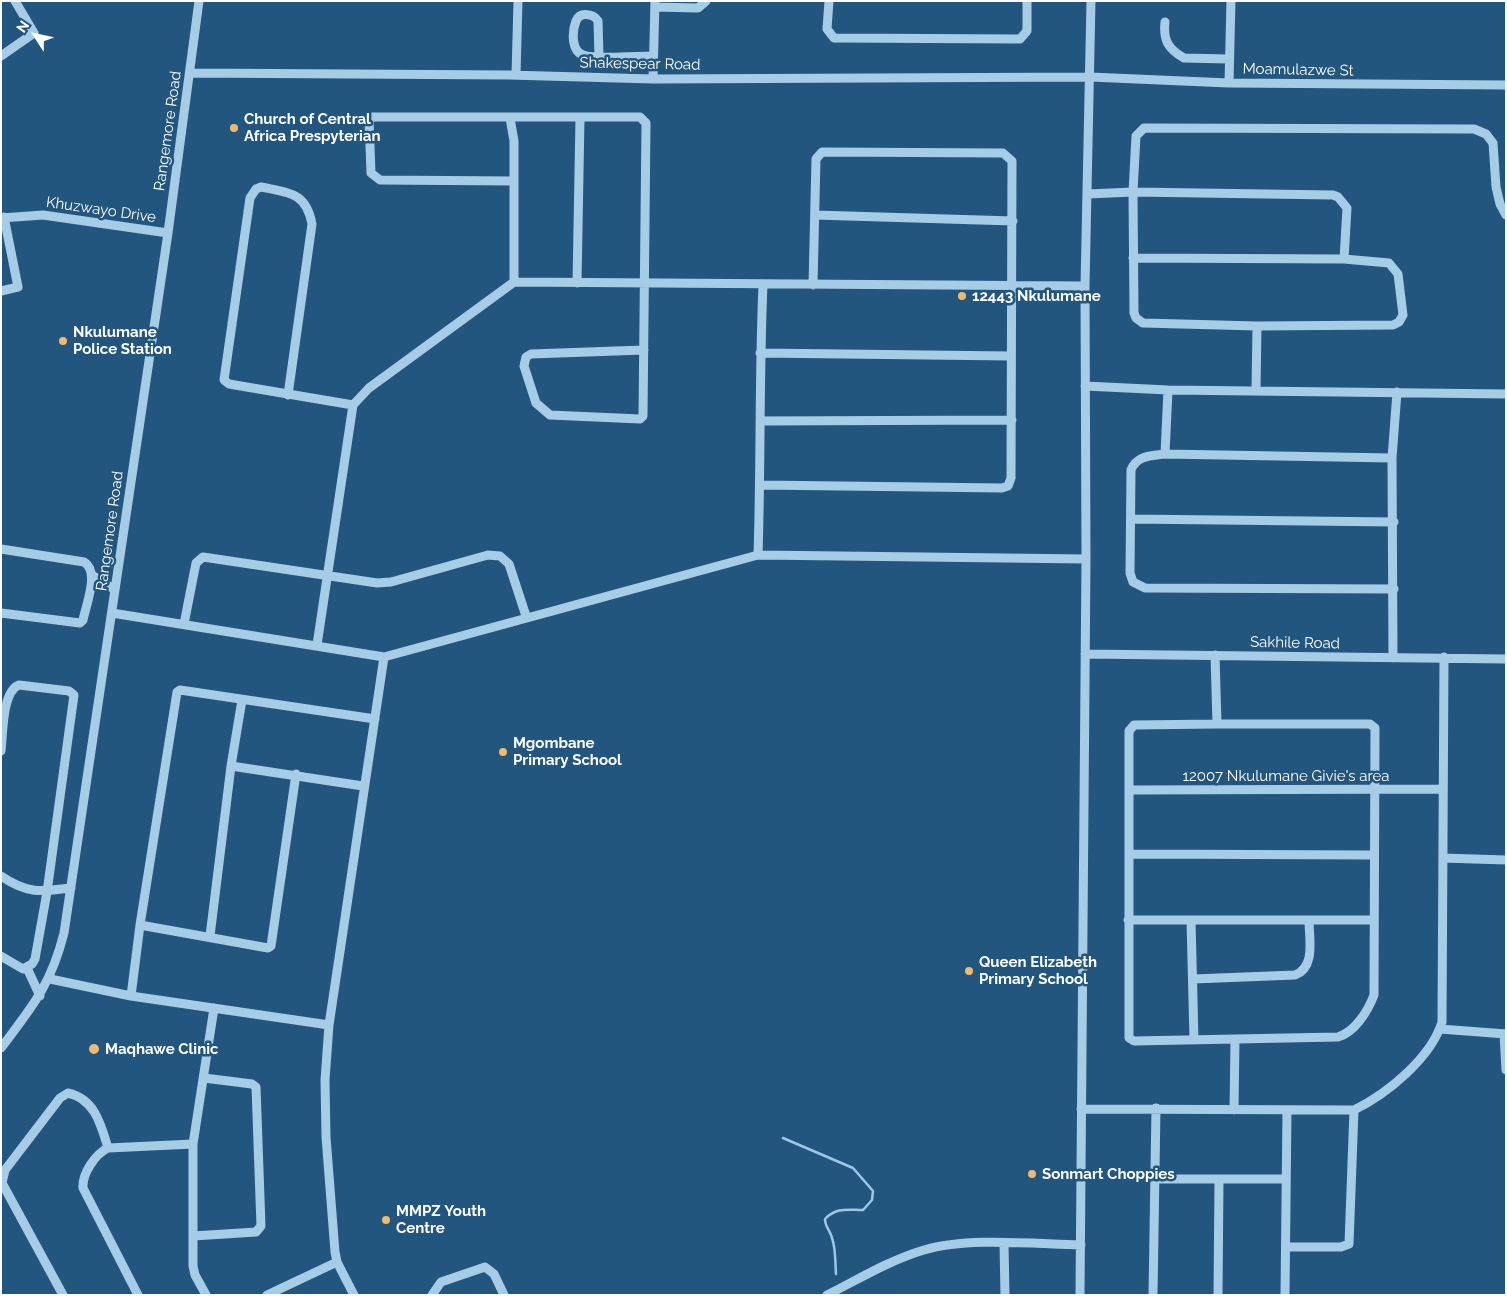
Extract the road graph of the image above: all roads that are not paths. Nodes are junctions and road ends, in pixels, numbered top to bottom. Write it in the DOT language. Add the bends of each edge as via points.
graph roads {
  1 [pos="15,1"];
  2 [pos="199,1"];
  3 [pos="518,1"];
  4 [pos="706,1"];
  5 [pos="828,1"];
  6 [pos="1027,1"];
  7 [pos="1091,1"];
  8 [pos="1231,1"];
  9 [pos="655,4"];
  10 [pos="1165,22"];
  11 [pos="1,56"];
  12 [pos="599,56"];
  13 [pos="653,56"];
  14 [pos="1229,59"];
  15 [pos="190,74"];
  16 [pos="516,75"];
  17 [pos="1090,77"];
  18 [pos="653,78"];
  19 [pos="1229,83"];
  20 [pos="1506,85"];
  21 [pos="510,118"];
  22 [pos="580,118"];
  23 [pos="513,181"];
  24 [pos="1133,192"];
  25 [pos="1088,194"];
  26 [pos="815,215"];
  27 [pos="1506,215"];
  28 [pos="3,217"];
  29 [pos="1013,221"];
  30 [pos="168,233"];
  31 [pos="1133,258"];
  32 [pos="1344,259"];
  33 [pos="514,282"];
  34 [pos="577,283"];
  35 [pos="645,284"];
  36 [pos="763,285"];
  37 [pos="813,285"];
  38 [pos="1012,286"];
  39 [pos="1085,286"];
  40 [pos="1,291"];
  41 [pos="1257,326"];
  42 [pos="644,350"];
  43 [pos="760,353"];
  44 [pos="1010,356"];
  45 [pos="1085,386"];
  46 [pos="1168,390"];
  47 [pos="1256,390"];
  48 [pos="1397,392"];
  49 [pos="1506,394"];
  50 [pos="288,395"];
  51 [pos="353,405"];
  52 [pos="1012,420"];
  53 [pos="761,421"];
  54 [pos="1166,454"];
  55 [pos="1392,458"];
  56 [pos="760,485"];
  57 [pos="1131,519"];
  58 [pos="1394,522"];
  59 [pos="1,549"];
  60 [pos="758,555"];
  61 [pos="1086,559"];
  62 [pos="92,575"];
  63 [pos="328,575"];
  64 [pos="1394,589"];
  65 [pos="115,590"];
  66 [pos="1,613"];
  67 [pos="112,613"];
  68 [pos="526,616"];
  69 [pos="184,624"];
  70 [pos="317,645"];
  71 [pos="1085,654"];
  72 [pos="1215,656"];
  73 [pos="384,657"];
  74 [pos="1444,657"];
  75 [pos="1393,658"];
  76 [pos="1506,659"];
  77 [pos="242,700"];
  78 [pos="375,720"];
  79 [pos="1216,724"];
  80 [pos="1,751"];
  81 [pos="231,766"];
  82 [pos="296,774"];
  83 [pos="364,786"];
  84 [pos="1443,789"];
  85 [pos="1130,790"];
  86 [pos="1375,790"];
  87 [pos="1129,854"];
  88 [pos="1373,855"];
  89 [pos="1443,858"];
  90 [pos="1506,860"];
  91 [pos="1,876"];
  92 [pos="71,888"];
  93 [pos="47,892"];
  94 [pos="1128,920"];
  95 [pos="1191,920"];
  96 [pos="1309,920"];
  97 [pos="1374,920"];
  98 [pos="140,925"];
  99 [pos="210,936"];
  100 [pos="1,956"];
  101 [pos="27,968"];
  102 [pos="1193,978"];
  103 [pos="50,979"];
  104 [pos="40,996"];
  105 [pos="131,996"];
  106 [pos="214,1008"];
  107 [pos="329,1025"];
  108 [pos="1440,1029"];
  109 [pos="1505,1034"];
  110 [pos="1194,1040"];
  111 [pos="1235,1040"];
  112 [pos="2,1046"];
  113 [pos="1506,1070"];
  114 [pos="204,1078"];
  115 [pos="1156,1108"];
  116 [pos="1081,1109"];
  117 [pos="1234,1110"];
  118 [pos="1287,1110"];
  119 [pos="1354,1110"];
  120 [pos="193,1144"];
  121 [pos="108,1148"];
  122 [pos="1153,1179"];
  123 [pos="1285,1179"];
  124 [pos="1219,1180"];
  125 [pos="193,1236"];
  126 [pos="1004,1244"];
  127 [pos="1081,1245"];
  128 [pos="1286,1247"];
  129 [pos="337,1262"];
  130 [pos="63,1295"];
  131 [pos="138,1295"];
  132 [pos="206,1295"];
  133 [pos="268,1295"];
  134 [pos="354,1295"];
  135 [pos="432,1295"];
  136 [pos="504,1295"];
  137 [pos="827,1295"];
  138 [pos="1005,1295"];
  139 [pos="1080,1295"];
  140 [pos="1153,1295"];
  141 [pos="1218,1295"];
  142 [pos="1285,1295"];
  1 -- 11 [label="street" via="34,33"];
  2 -- 15 [label="street, Rangemore Road"];
  3 -- 16 [label="street"];
  4 -- 9 [label="street" via="698,8"];
  5 -- 6 [label="street" via="827,29 834,38 1020,39 1027,31"];
  7 -- 17 [label="street"];
  8 -- 14 [label="street"];
  9 -- 13 [label="street"];
  10 -- 14 [label="street" via="1167,44 1178,55 1184,58"];
  12 -- 12 [label="street" via="584,56 574,45 576,21 582,15 595,17 598,21"];
  12 -- 13 [label="street"];
  13 -- 18 [label="street"];
  14 -- 19 [label="street"];
  15 -- 16 [label="street, Shakespear Road"];
  15 -- 30 [label="street, Rangemore Road"];
  16 -- 18 [label="street, Shakespear Road"];
  17 -- 18 [label="street, Shakespear Road"];
  17 -- 19 [label="street, Moamulazwe St"];
  17 -- 25 [label="street"];
  19 -- 20 [label="street, Moamulazwe St"];
  21 -- 22 [label="street"];
  21 -- 23 [label="street" via="514,141"];
  21 -- 23 [label="street" via="372,117 368,122 372,172 380,180"];
  22 -- 34 [label="street"];
  22 -- 35 [label="street" via="640,117 646,123"];
  23 -- 33 [label="street"];
  24 -- 25 [label="street"];
  24 -- 27 [label="street" via="1136,136 1144,128 1474,129 1486,134 1494,143 1496,187"];
  24 -- 31 [label="street"];
  24 -- 32 [label="street" via="1332,195 1347,208"];
  25 -- 39 [label="street"];
  26 -- 29 [label="street"];
  26 -- 29 [label="street" via="816,159 822,152 1003,153 1012,161"];
  26 -- 37 [label="street"];
  28 -- 30 [label="street, Khuzwayo Drive" via="43,214"];
  28 -- 40 [label="street" via="18,287"];
  29 -- 38 [label="street"];
  30 -- 65 [label="street, Rangemore Road"];
  31 -- 32 [label="street"];
  31 -- 41 [label="street" via="1134,313 1143,323"];
  32 -- 41 [label="street" via="1389,262 1394,267 1398,274 1403,316 1399,322 1393,325"];
  33 -- 34 [label="street"];
  33 -- 51 [label="street" via="369,388"];
  34 -- 35 [label="street"];
  35 -- 36 [label="street"];
  35 -- 42 [label="street"];
  36 -- 37 [label="street"];
  36 -- 43 [label="street"];
  37 -- 38 [label="street"];
  38 -- 39 [label="street"];
  38 -- 44 [label="street"];
  39 -- 45 [label="street"];
  41 -- 47 [label="street"];
  42 -- 42 [label="street" via="644,414 640,419 550,415 536,403 524,366 526,357 531,354"];
  43 -- 44 [label="street"];
  43 -- 53 [label="street"];
  44 -- 52 [label="street"];
  45 -- 46 [label="street"];
  45 -- 61 [label="street"];
  46 -- 47 [label="street"];
  46 -- 54 [label="street"];
  47 -- 48 [label="street"];
  48 -- 49 [label="street"];
  48 -- 55 [label="street"];
  50 -- 50 [label="street" via="229,384 224,380 250,198 261,187 291,193 301,199 310,211 312,224"];
  50 -- 51 [label="street"];
  51 -- 63 [label="street"];
  52 -- 53 [label="street"];
  52 -- 56 [label="street" via="1011,478 1008,486 1002,488"];
  53 -- 56 [label="street"];
  54 -- 55 [label="street"];
  54 -- 57 [label="street" via="1141,458 1133,464"];
  55 -- 58 [label="street"];
  56 -- 60 [label="street"];
  57 -- 58 [label="street"];
  57 -- 64 [label="street" via="1130,572 1133,582 1145,588"];
  58 -- 64 [label="street"];
  59 -- 62 [label="street" via="84,562 90,566"];
  60 -- 61 [label="street"];
  60 -- 68 [label="street"];
  61 -- 71 [label="street"];
  62 -- 65 [label="street"];
  62 -- 66 [label="street" via="80,623"];
  63 -- 68 [label="street" via="385,583 488,555 500,556 509,564"];
  63 -- 69 [label="street" via="203,557 196,563"];
  63 -- 70 [label="street"];
  64 -- 75 [label="street"];
  65 -- 67 [label="street, Rangemore Road"];
  67 -- 69 [label="street"];
  67 -- 92 [label="street, Rangemore Road"];
  68 -- 73 [label="street"];
  69 -- 70 [label="street"];
  70 -- 73 [label="street"];
  71 -- 72 [label="street, Sakhile Road"];
  71 -- 116 [label="street"];
  72 -- 75 [label="street, Sakhile Road"];
  72 -- 79 [label="street"];
  73 -- 78 [label="street"];
  74 -- 75 [label="street, Sakhile Road"];
  74 -- 76 [label="street, Sakhile Road"];
  74 -- 84 [label="street"];
  77 -- 78 [label="street"];
  77 -- 81 [label="street"];
  77 -- 98 [label="street" via="180,690 175,695"];
  78 -- 83 [label="street"];
  79 -- 85 [label="street" via="1131,726"];
  79 -- 86 [label="street" via="1371,724 1375,728"];
  80 -- 93 [label="street" via="8,696 13,687 69,691 74,695"];
  81 -- 82 [label="street"];
  81 -- 99 [label="street"];
  82 -- 83 [label="street"];
  82 -- 99 [label="street" via="271,946"];
  83 -- 107 [label="street"];
  84 -- 86 [label="street, 12007 Nkulumane Givie's area"];
  84 -- 89 [label="street"];
  85 -- 86 [label="street, 12007 Nkulumane Givie's area"];
  85 -- 87 [label="street"];
  86 -- 88 [label="street"];
  87 -- 88 [label="street"];
  87 -- 94 [label="street"];
  88 -- 97 [label="street"];
  89 -- 90 [label="street"];
  89 -- 108 [label="street"];
  91 -- 93 [label="street" via="19,888"];
  92 -- 93 [label="street"];
  92 -- 103 [label="street, Rangemore Road" via="64,933"];
  93 -- 101 [label="street" via="35,959"];
  94 -- 95 [label="street"];
  94 -- 110 [label="street" via="1129,1038 1134,1041"];
  95 -- 96 [label="street"];
  95 -- 102 [label="street"];
  96 -- 97 [label="street"];
  96 -- 102 [label="street" via="1309,964 1302,973"];
  97 -- 111 [label="street" via="1374,995 1368,1010 1351,1030 1338,1037"];
  98 -- 99 [label="street"];
  98 -- 105 [label="street"];
  100 -- 101 [label="street" via="17,967"];
  101 -- 104 [label="street"];
  102 -- 110 [label="street"];
  103 -- 104 [label="street, Rangemore Road"];
  103 -- 105 [label="street"];
  104 -- 112 [label="street, Rangemore Road"];
  105 -- 106 [label="street"];
  106 -- 107 [label="street"];
  106 -- 114 [label="street"];
  107 -- 129 [label="street" via="325,1080 326,1137"];
  108 -- 109 [label="street"];
  108 -- 119 [label="street" via="1400,1080"];
  109 -- 113 [label="street"];
  110 -- 111 [label="street"];
  111 -- 117 [label="street"];
  114 -- 120 [label="street"];
  114 -- 125 [label="street" via="256,1087 261,1226 256,1232"];
  115 -- 116 [label="street"];
  115 -- 117 [label="street"];
  115 -- 122 [label="street"];
  116 -- 127 [label="street"];
  117 -- 118 [label="street"];
  118 -- 119 [label="street"];
  118 -- 123 [label="street"];
  119 -- 128 [label="street" via="1349,1244 1341,1247"];
  120 -- 121 [label="street"];
  120 -- 125 [label="street"];
  121 -- 130 [label="street" via="96,1112 68,1093 60,1098 2,1177 2,1183"];
  121 -- 131 [label="street" via="86,1172 82,1188"];
  122 -- 124 [label="street"];
  122 -- 140 [label="street"];
  123 -- 124 [label="street"];
  123 -- 128 [label="street"];
  124 -- 141 [label="street"];
  125 -- 132 [label="street" via="194,1271"];
  126 -- 127 [label="street"];
  126 -- 137 [label="street" via="965,1244 924,1250 883,1266"];
  126 -- 138 [label="street"];
  127 -- 139 [label="street"];
  128 -- 142 [label="street"];
  129 -- 133 [label="street"];
  129 -- 134 [label="street"];
  135 -- 136 [label="street" via="441,1282 486,1268 494,1274"];
}
